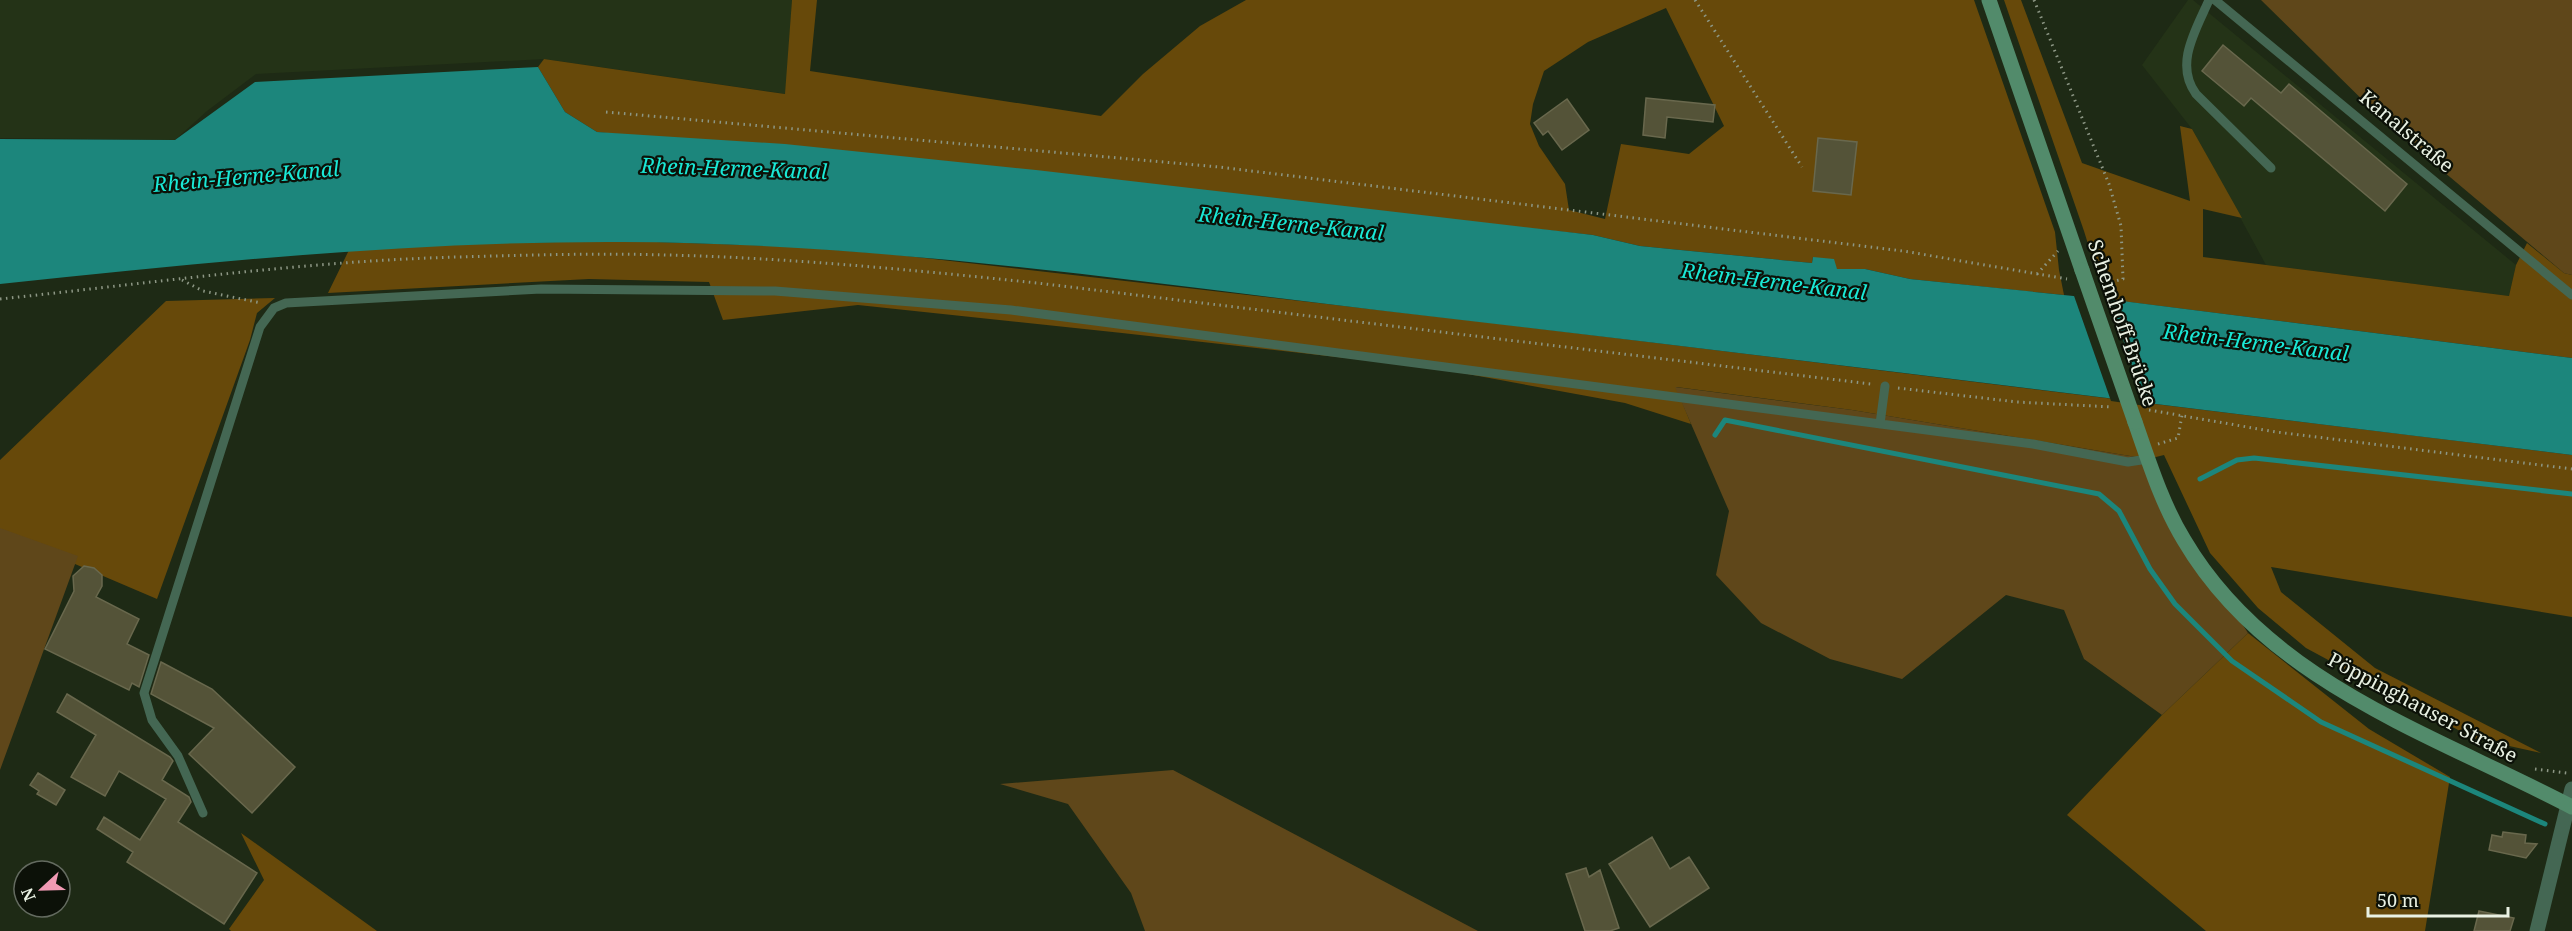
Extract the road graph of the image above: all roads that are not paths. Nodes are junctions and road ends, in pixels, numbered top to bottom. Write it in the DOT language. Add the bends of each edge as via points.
graph roads {
  1 [pos="1989,0"];
  2 [pos="2209,0"];
  3 [pos="2215,0"];
  4 [pos="2271,168"];
  5 [pos="2572,295"];
  6 [pos="1885,386"];
  7 [pos="2138,416"];
  8 [pos="1880,424"];
  9 [pos="2153,455"];
  10 [pos="2572,789"];
  11 [pos="2571,806"];
  12 [pos="203,813"];
  13 [pos="2537,931"];
  1 -- 7 [label="main road, Schemhoff-Brücke, bridge" via="2082,270"];
  2 -- 4 [label="lane" via="2188,51 2188,80 2196,94"];
  3 -- 5 [label="lane, Kanalstraße"];
  6 -- 8 [label="lane"];
  7 -- 9 [label="main road, Pöppinghauser Straße"];
  8 -- 9 [label="lane" via="2033,444 2128,462"];
  8 -- 12 [label="lane" via="1011,310 775,291 541,289 286,303 274,308 260,327 144,693 153,720 178,756"];
  9 -- 11 [label="main road, Pöppinghauser Straße" via="2169,511 2199,564 2225,597 2271,643 2365,705"];
  10 -- 11 [label="street"];
  11 -- 13 [label="street"];
}
